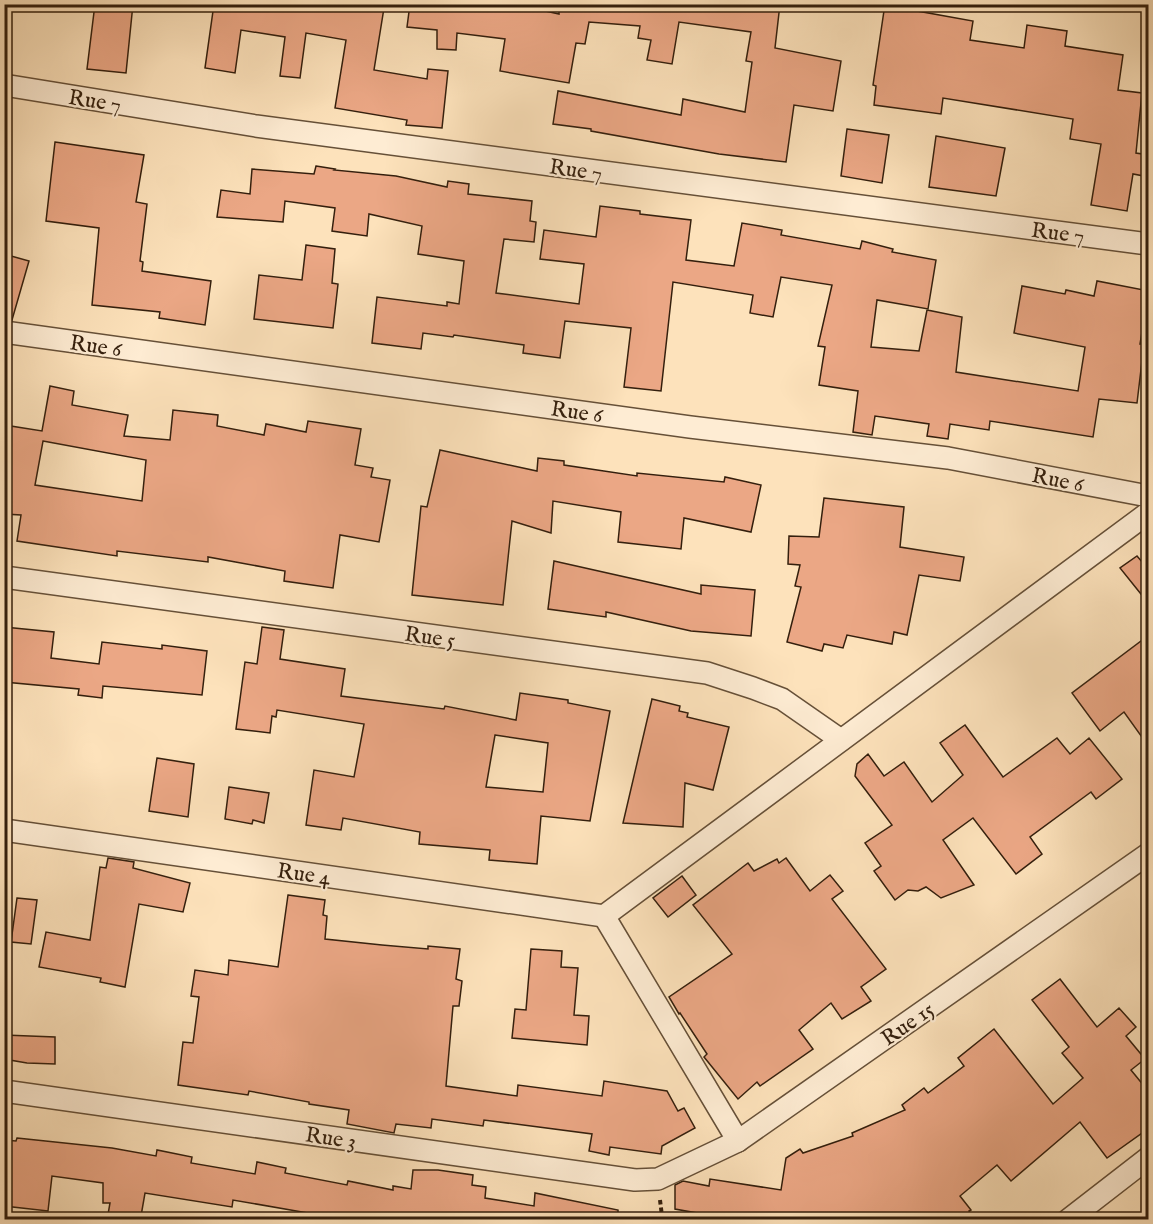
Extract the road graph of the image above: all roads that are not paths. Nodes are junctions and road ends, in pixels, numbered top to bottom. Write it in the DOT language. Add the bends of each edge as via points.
graph roads {
  1 [pos="4,85"];
  2 [pos="1149,243"];
  3 [pos="4,332"];
  4 [pos="1149,496"];
  5 [pos="1149,513"];
  6 [pos="4,577"];
  7 [pos="841,740"];
  8 [pos="4,830"];
  9 [pos="1149,854"];
  10 [pos="604,916"];
  11 [pos="4,1091"];
  12 [pos="738,1141"];
  13 [pos="1149,1158"];
  14 [pos="658,1179"];
  15 [pos="1068,1220"];
  1 -- 2 [label="street, Rue 7" via="256,126"];
  3 -- 4 [label="street, Rue 6" via="690,427 948,458"];
  5 -- 7 [label="street"];
  6 -- 7 [label="street, Rue 5" via="707,673 782,699"];
  7 -- 10 [label="street"];
  8 -- 10 [label="street, Rue 4"];
  9 -- 12 [label="street, Rue 15"];
  10 -- 12 [label="street"];
  11 -- 14 [label="street, Rue 3" via="635,1180"];
  12 -- 14 [label="street, Rue 15"];
  13 -- 15 [label="street"];
}
